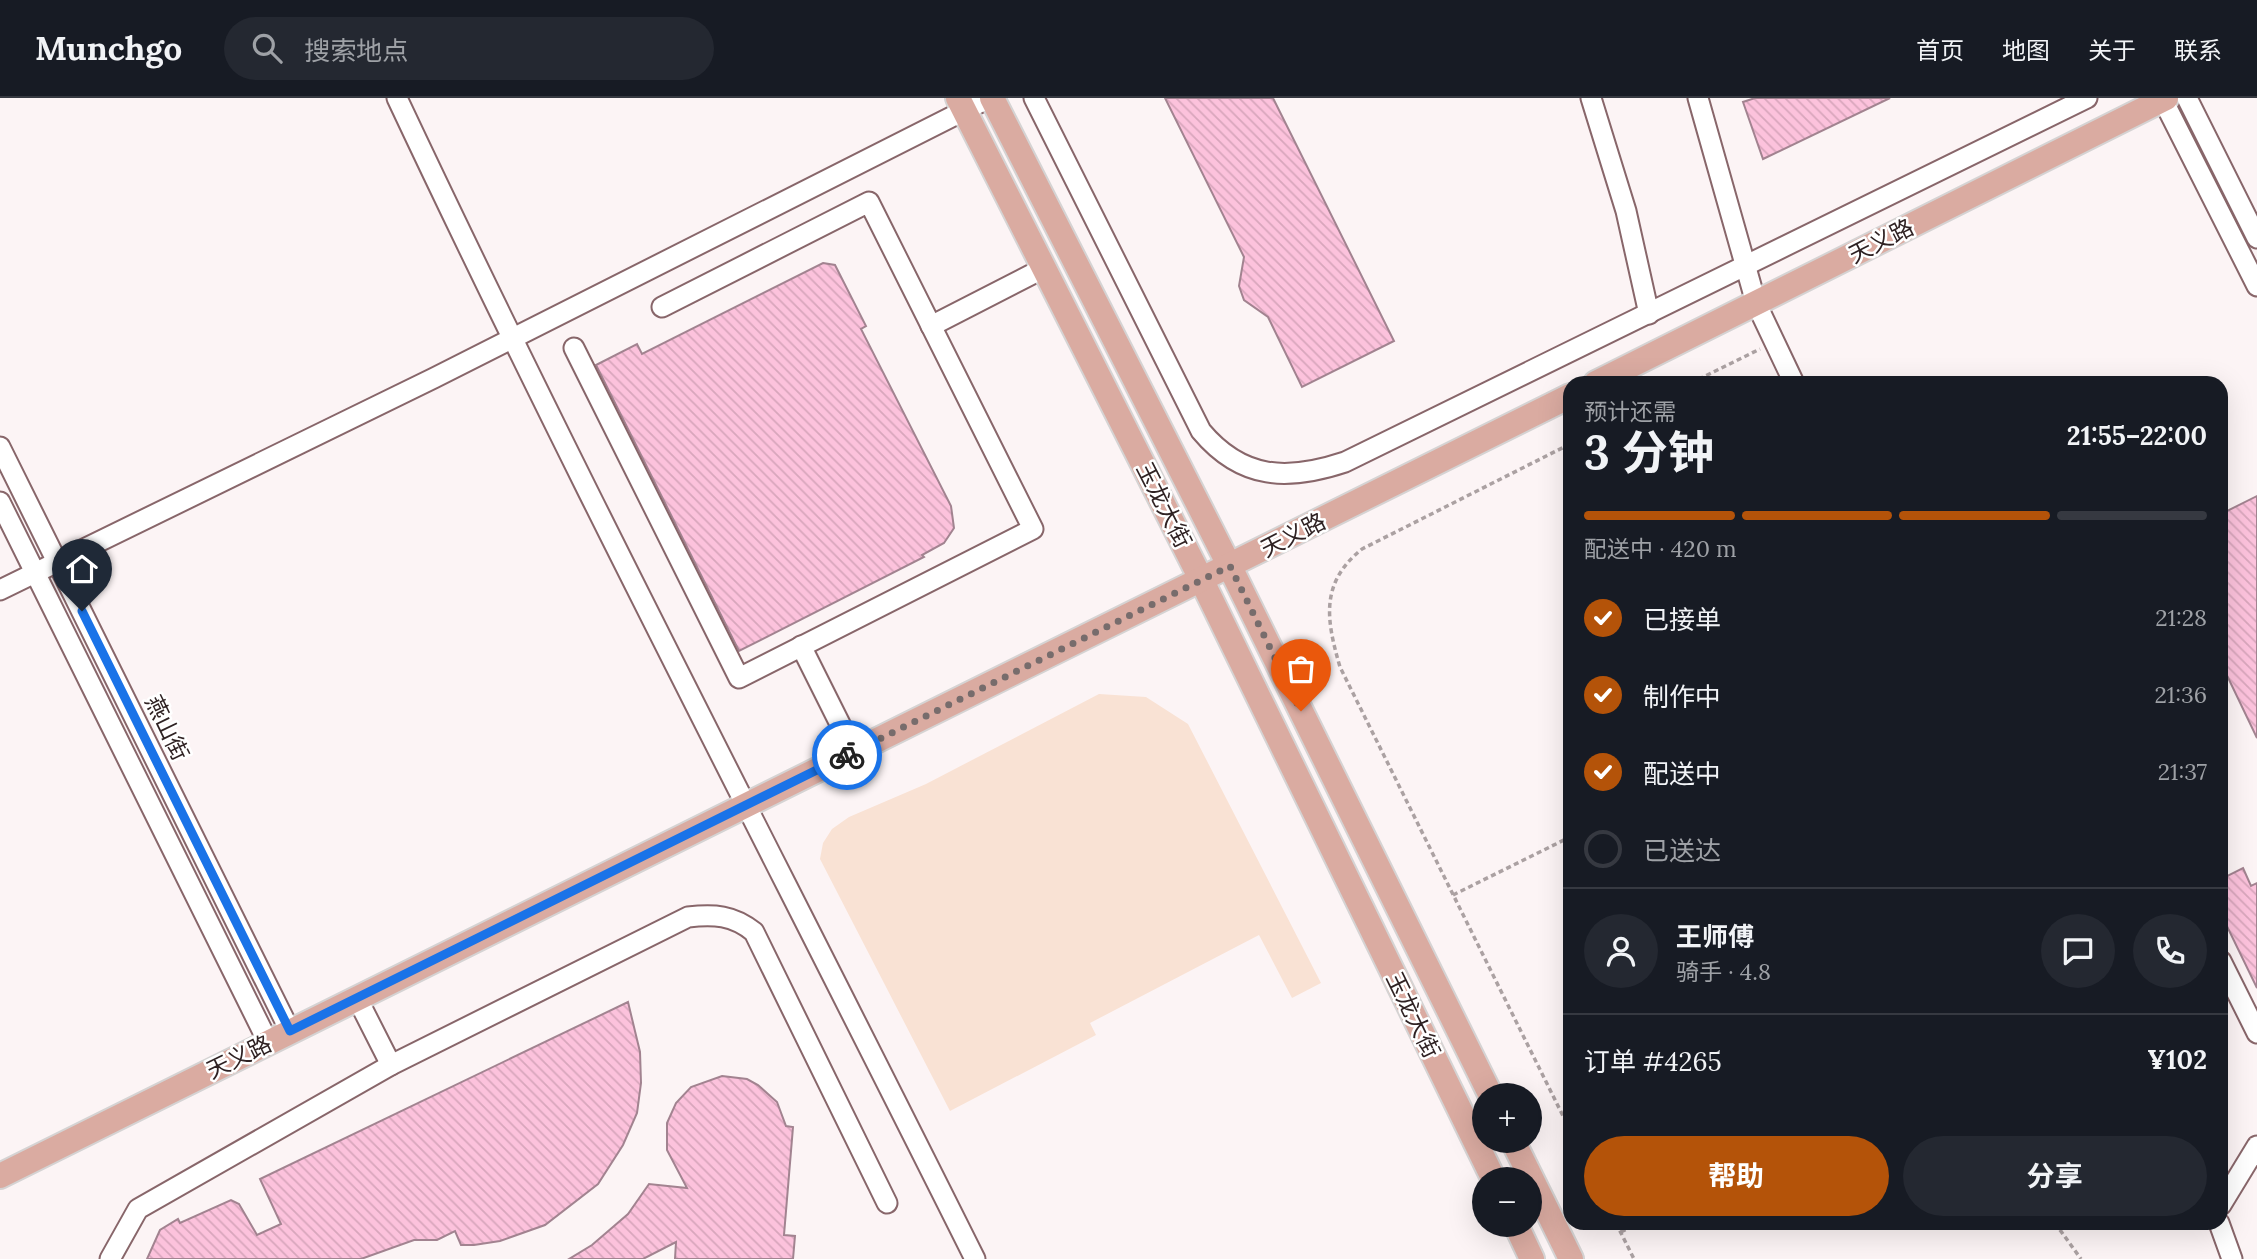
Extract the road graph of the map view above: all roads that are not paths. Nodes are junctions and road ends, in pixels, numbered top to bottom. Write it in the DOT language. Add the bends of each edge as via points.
graph roads {
  1 [pos="397,98"];
  2 [pos="991,98"];
  3 [pos="1034,98"];
  4 [pos="1591,98"];
  5 [pos="1698,98"];
  6 [pos="2087,98"];
  7 [pos="2170,98"];
  8 [pos="961,104"];
  9 [pos="2257,238"];
  10 [pos="1746,267"];
  11 [pos="1044,268"];
  12 [pos="2257,286"];
  13 [pos="1756,303"];
  14 [pos="662,307"];
  15 [pos="1649,314"];
  16 [pos="931,326"];
  17 [pos="510,339"];
  18 [pos="574,348"];
  19 [pos="1610,376"];
  20 [pos="1791,376"];
  21 [pos="1563,400"];
  22 [pos="0,447"];
  23 [pos="0,502"];
  24 [pos="57,562"];
  25 [pos="1230,566"];
  26 [pos="35,573"];
  27 [pos="1202,580"];
  28 [pos="0,590"];
  29 [pos="801,646"];
  30 [pos="853,752"];
  31 [pos="748,804"];
  32 [pos="2228,975"];
  33 [pos="357,999"];
  34 [pos="290,1031"];
  35 [pos="2257,1033"];
  36 [pos="268,1042"];
  37 [pos="391,1065"];
  38 [pos="1485,1083"];
  39 [pos="2257,1146"];
  40 [pos="1519,1153"];
  41 [pos="1488,1167"];
  42 [pos="0,1176"];
  43 [pos="2228,1194"];
  44 [pos="887,1203"];
  45 [pos="2222,1230"];
  46 [pos="1522,1237"];
  47 [pos="110,1259"];
  48 [pos="975,1259"];
  49 [pos="1532,1259"];
  50 [pos="1572,1259"];
  51 [pos="2232,1259"];
  1 -- 17 [label="street"];
  2 -- 8 [label="street"];
  2 -- 25 [label="main road, 玉龙大街"];
  3 -- 15 [label="street" via="1201,431 1218,452 1256,470 1282,475 1312,473 1345,462"];
  4 -- 15 [label="street" via="1626,211"];
  5 -- 10 [label="street"];
  6 -- 10 [label="street"];
  7 -- 9 [label="street"];
  7 -- 12 [label="street"];
  7 -- 13 [label="main road, 天义路"];
  8 -- 11 [label="main road, 玉龙大街"];
  8 -- 17 [label="street"];
  10 -- 13 [label="street"];
  10 -- 15 [label="street"];
  11 -- 16 [label="street"];
  11 -- 27 [label="main road, 玉龙大街"];
  13 -- 19 [label="main road, 天义路"];
  13 -- 20 [label="street"];
  14 -- 16 [label="street" via="869,202"];
  16 -- 29 [label="street" via="1033,529"];
  17 -- 24 [label="street"];
  17 -- 31 [label="street"];
  18 -- 29 [label="street" via="739,678"];
  21 -- 25 [label="main road, 天义路"];
  22 -- 24 [label="street, 燕山街"];
  23 -- 26 [label="street"];
  24 -- 26 [label="street"];
  24 -- 34 [label="street, 燕山街"];
  25 -- 27 [label="main road, 天义路"];
  25 -- 38 [label="main road, 玉龙大街"];
  26 -- 28 [label="street"];
  26 -- 36 [label="street"];
  27 -- 30 [label="main road, 天义路"];
  27 -- 41 [label="main road, 玉龙大街"];
  29 -- 30 [label="street"];
  30 -- 31 [label="main road, 天义路"];
  31 -- 33 [label="main road, 天义路"];
  31 -- 48 [label="street"];
  32 -- 35 [label="street"];
  33 -- 34 [label="main road, 天义路"];
  33 -- 37 [label="street"];
  34 -- 36 [label="main road, 天义路"];
  36 -- 42 [label="main road, 天义路"];
  37 -- 44 [label="street" via="688,918 711,914 739,919 754,932"];
  37 -- 47 [label="street" via="138,1209"];
  39 -- 43 [label="street"];
  40 -- 50 [label="main road"];
  45 -- 51 [label="street"];
  46 -- 49 [label="main road"];
}
